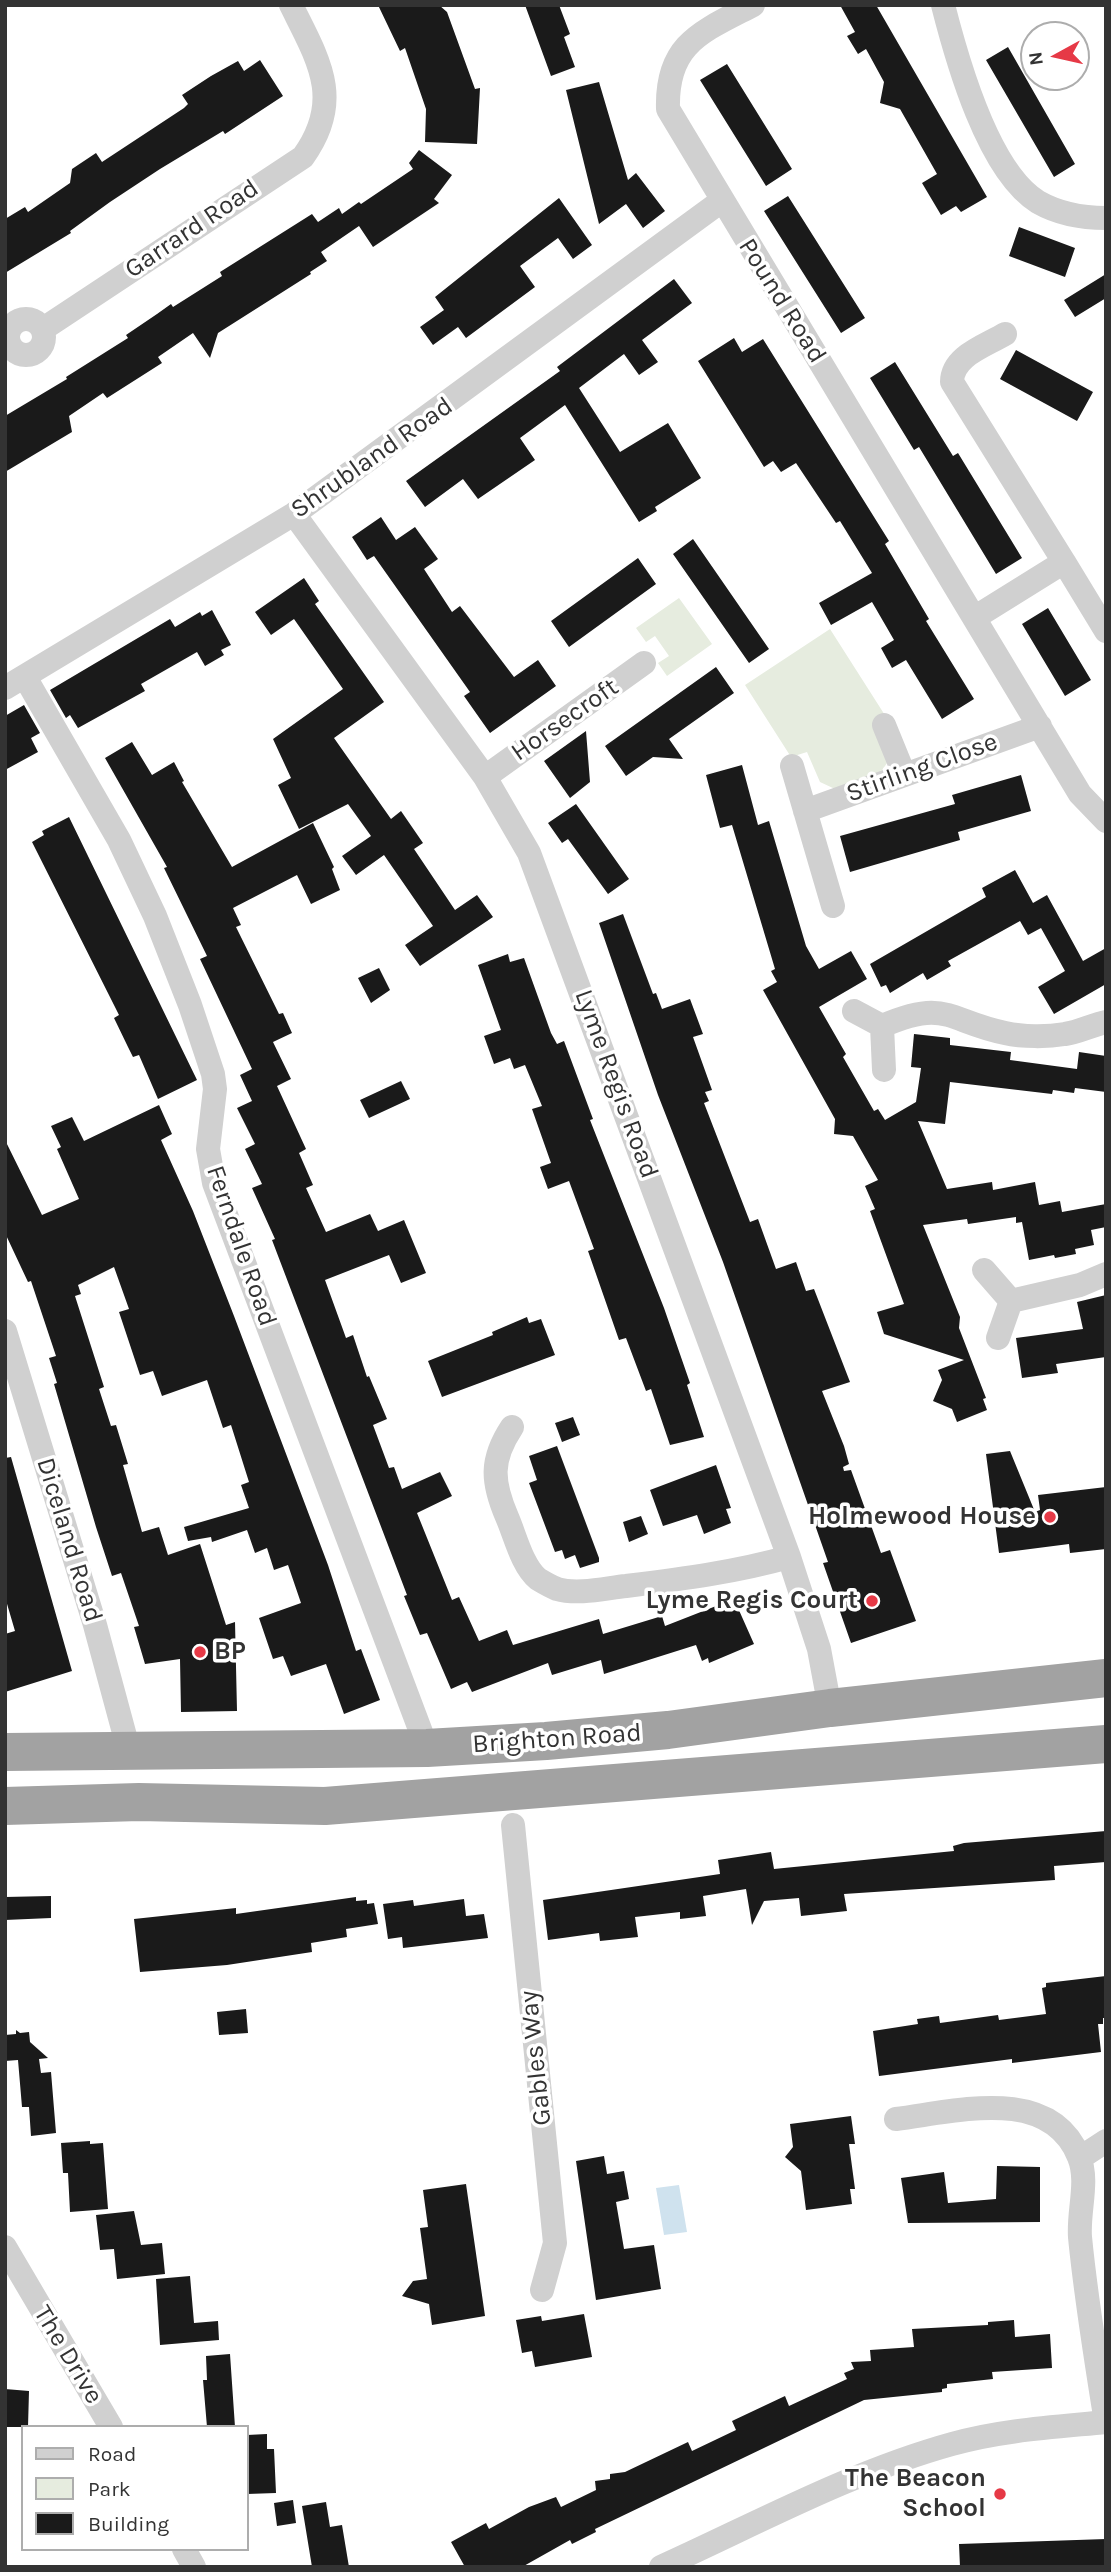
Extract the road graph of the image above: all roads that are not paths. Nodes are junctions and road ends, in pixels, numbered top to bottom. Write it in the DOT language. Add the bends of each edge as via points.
graph roads {
  1 [pos="291,5"];
  2 [pos="753,5"];
  3 [pos="943,5"];
  4 [pos="720,202"];
  5 [pos="1106,218"];
  6 [pos="1005,334"];
  7 [pos="8,350"];
  8 [pos="294,514"];
  9 [pos="1064,562"];
  10 [pos="974,618"];
  11 [pos="1106,631"];
  12 [pos="644,663"];
  13 [pos="15,682"];
  14 [pos="884,725"];
  15 [pos="1040,726"];
  16 [pos="792,766"];
  17 [pos="904,774"];
  18 [pos="485,777"];
  19 [pos="805,811"];
  20 [pos="1106,821"];
  21 [pos="833,905"];
  22 [pos="854,1011"];
  23 [pos="1106,1022"];
  24 [pos="883,1027"];
  25 [pos="884,1070"];
  26 [pos="984,1270"];
  27 [pos="1106,1274"];
  28 [pos="1011,1301"];
  29 [pos="5,1331"];
  30 [pos="998,1338"];
  31 [pos="512,1427"];
  32 [pos="789,1557"];
  33 [pos="1106,1678"];
  34 [pos="830,1708"];
  35 [pos="1106,1744"];
  36 [pos="427,1748"];
  37 [pos="129,1751"];
  38 [pos="5,1752"];
  39 [pos="5,1785"];
  40 [pos="139,1802"];
  41 [pos="5,1806"];
  42 [pos="513,1825"];
  43 [pos="896,2119"];
  44 [pos="1106,2141"];
  45 [pos="1080,2158"];
  46 [pos="5,2247"];
  47 [pos="542,2290"];
  48 [pos="1106,2422"];
  49 [pos="110,2425"];
  50 [pos="185,2551"];
  51 [pos="194,2567"];
  52 [pos="661,2567"];
  1 -- 7 [label="street, Garrard Road" via="323,74 326,96 316,138 303,157 43,329 40,349 30,355"];
  2 -- 4 [label="street, Pound Road" via="695,37 673,63 667,84 668,109"];
  3 -- 5 [label="street" via="964,77 1010,176 1037,201 1069,215"];
  4 -- 8 [label="street, Shrubland Road"];
  4 -- 10 [label="street, Pound Road"];
  6 -- 9 [label="street" via="958,361 952,382"];
  8 -- 13 [label="street, Shrubland Road"];
  8 -- 18 [label="street, Lyme Regis Road"];
  9 -- 10 [label="street"];
  9 -- 11 [label="street"];
  10 -- 15 [label="street, Pound Road"];
  12 -- 18 [label="street, Horsecroft"];
  13 -- 36 [label="street, Ferndale Road" via="119,840 190,1005 213,1074 208,1149 214,1183"];
  14 -- 17 [label="street"];
  15 -- 17 [label="street, Stirling Close"];
  15 -- 20 [label="street, Pound Road" via="1080,793"];
  16 -- 19 [label="street"];
  17 -- 19 [label="street, Stirling Close"];
  18 -- 32 [label="street, Lyme Regis Road" via="529,853"];
  19 -- 21 [label="street"];
  22 -- 24 [label="street"];
  23 -- 24 [label="street" via="1066,1034 1036,1035 1005,1033 941,1012 913,1013"];
  24 -- 25 [label="street"];
  26 -- 28 [label="street"];
  27 -- 28 [label="street"];
  28 -- 30 [label="street"];
  29 -- 37 [label="street, Diceland Road" via="96,1625"];
  31 -- 32 [label="street" via="498,1448 495,1474 499,1498 537,1578 558,1589 593,1590 698,1577"];
  32 -- 34 [label="street, Lyme Regis Road" via="819,1649"];
  33 -- 34 [label="highway, Brighton Road"];
  34 -- 36 [label="highway, Brighton Road" via="668,1730"];
  35 -- 40 [label="highway, Brighton Road" via="326,1806"];
  36 -- 37 [label="highway, Brighton Road"];
  37 -- 38 [label="highway, Brighton Road"];
  39 -- 40 [label="highway" via="78,1788"];
  40 -- 41 [label="highway, Brighton Road"];
  42 -- 47 [label="street, Gables Way" via="555,2243"];
  43 -- 45 [label="street" via="1000,2107 1025,2110 1067,2137"];
  44 -- 45 [label="street"];
  45 -- 48 [label="street" via="1084,2276"];
  46 -- 49 [label="street, The Drive"];
  48 -- 52 [label="street" via="955,2442 892,2461"];
  50 -- 51 [label="street"];
}
